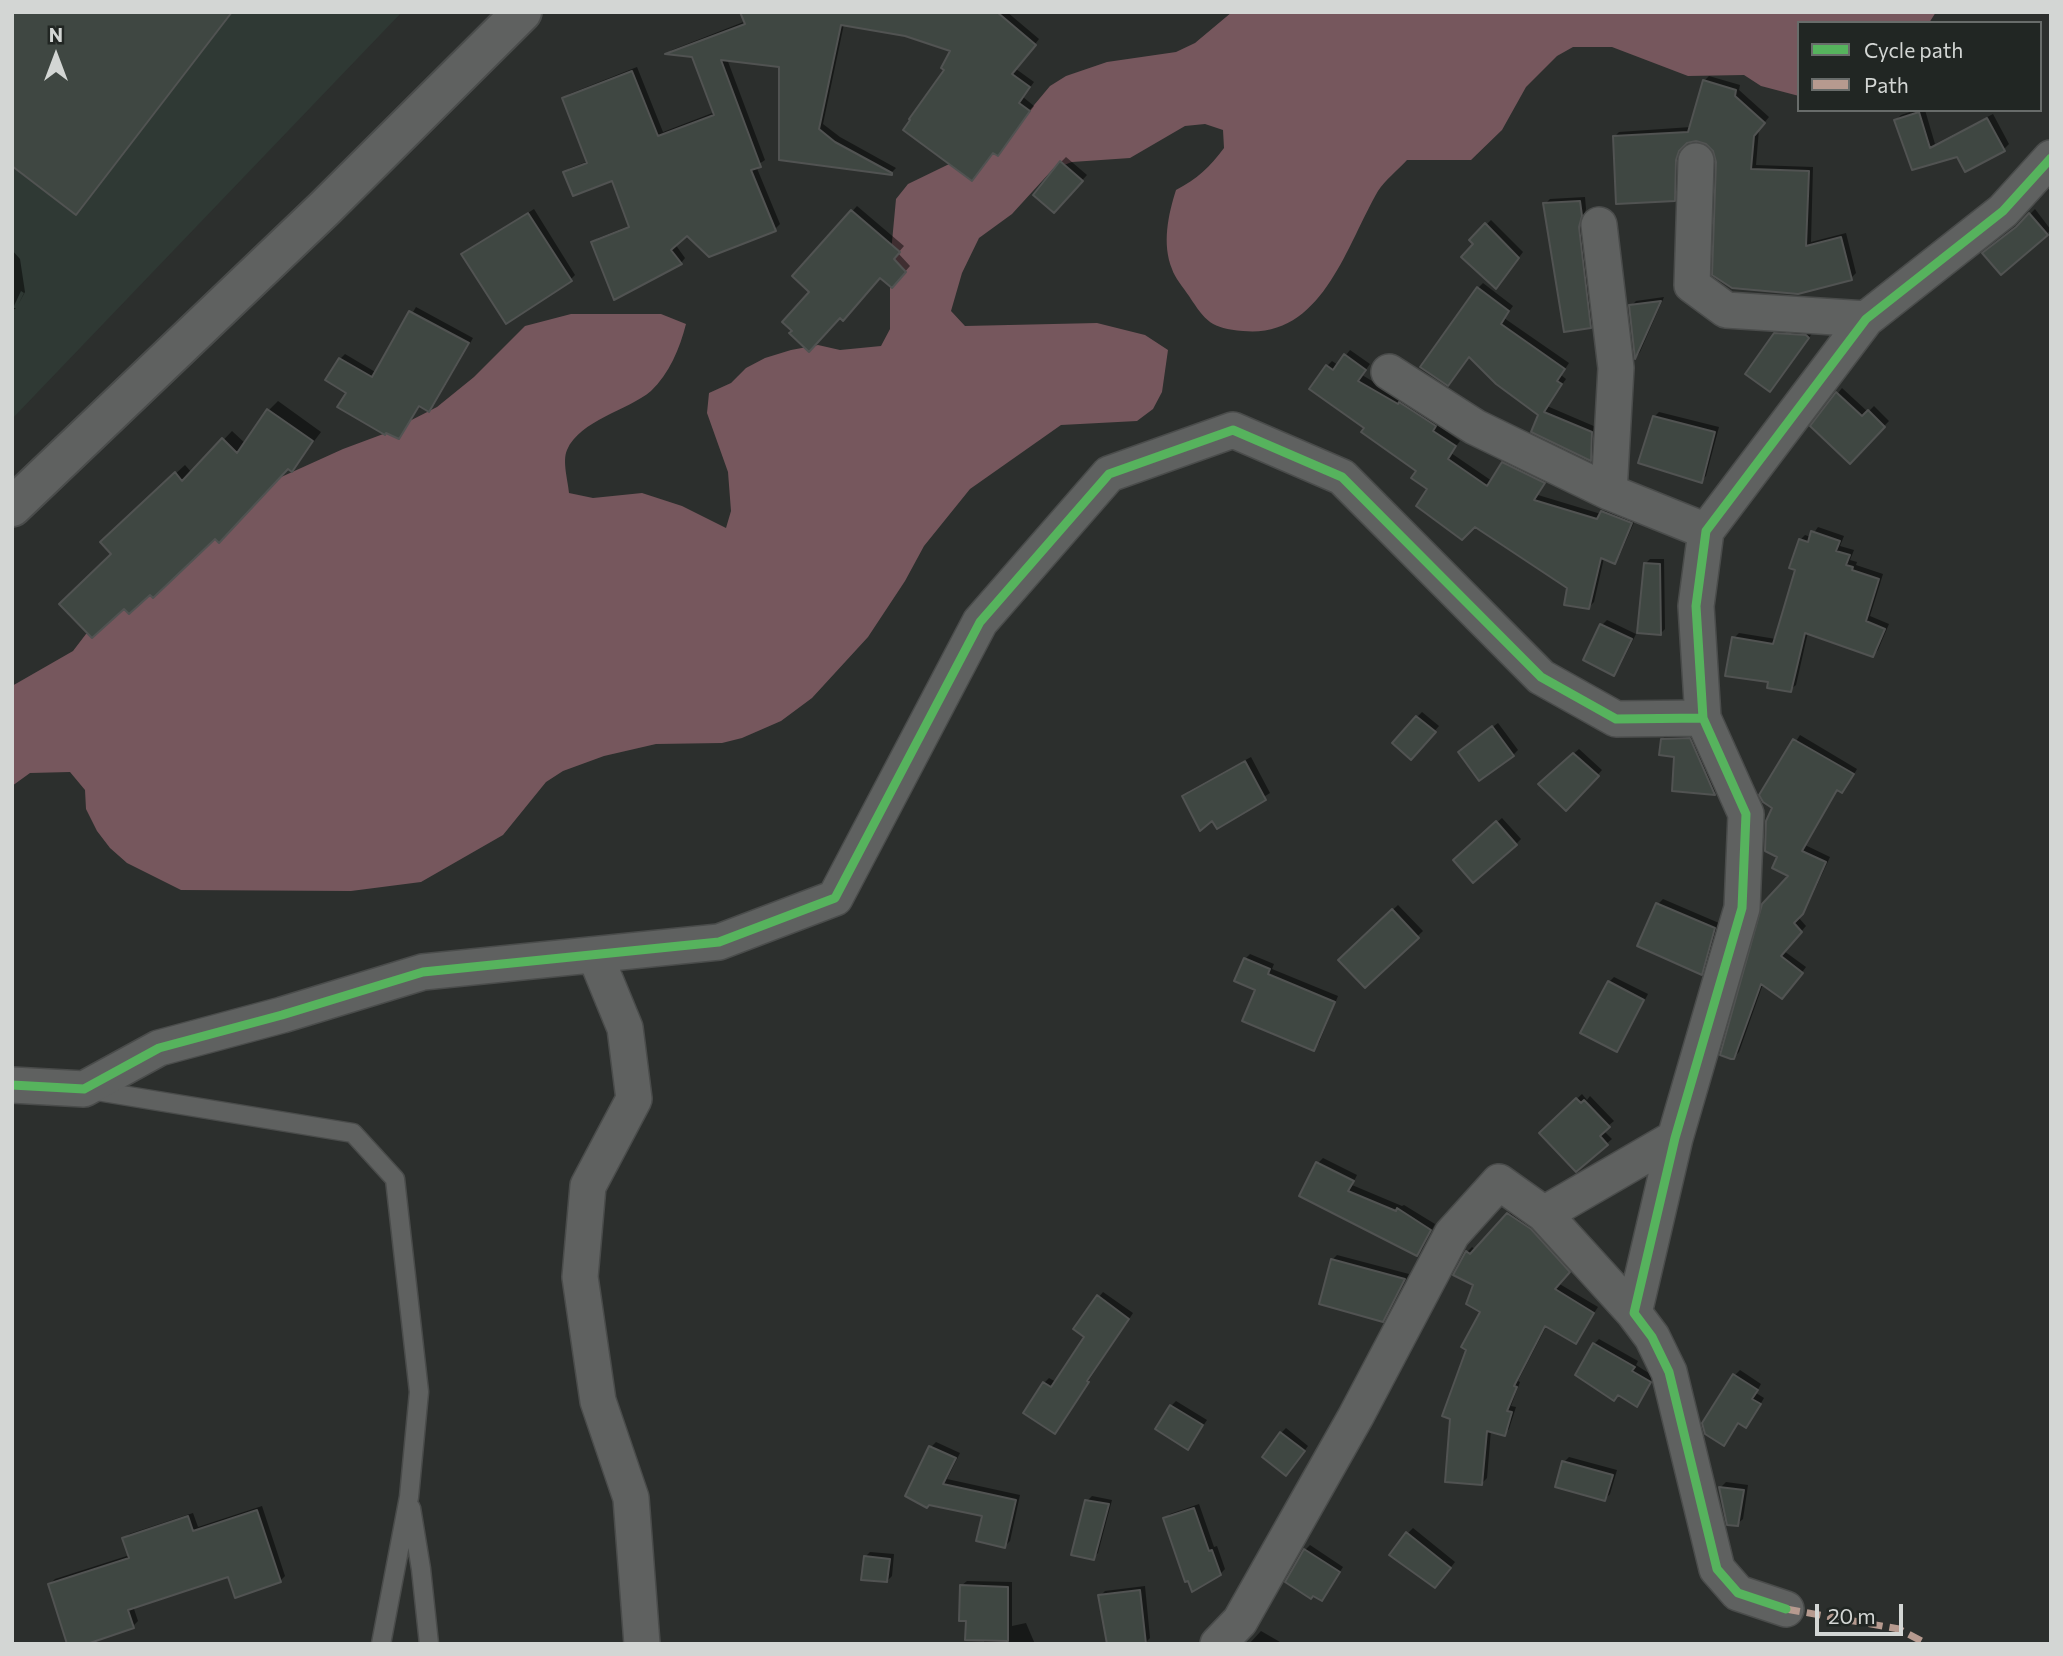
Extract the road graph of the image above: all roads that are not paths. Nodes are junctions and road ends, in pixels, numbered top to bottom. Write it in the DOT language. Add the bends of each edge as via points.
graph roads {
  1 [pos="522,12"];
  2 [pos="2051,158"];
  3 [pos="1696,161"];
  4 [pos="1599,225"];
  5 [pos="1866,319"];
  6 [pos="1389,372"];
  7 [pos="1609,492"];
  8 [pos="12,508"];
  9 [pos="1706,531"];
  10 [pos="1703,718"];
  11 [pos="595,955"];
  12 [pos="12,1085"];
  13 [pos="84,1089"];
  14 [pos="1675,1138"];
  15 [pos="1544,1214"];
  16 [pos="1634,1313"];
  17 [pos="409,1497"];
  18 [pos="1786,1609"];
  19 [pos="381,1644"];
  20 [pos="429,1644"];
  21 [pos="642,1644"];
  22 [pos="1218,1644"];
  1 -- 8 [label="main road"];
  2 -- 5 [label="street" via="2003,211"];
  3 -- 5 [label="street" via="1692,285 1726,310"];
  4 -- 7 [label="street" via="1616,368"];
  5 -- 9 [label="street"];
  6 -- 7 [label="street" via="1475,427"];
  7 -- 9 [label="street"];
  9 -- 10 [label="street" via="1696,606"];
  10 -- 11 [label="street" via="1616,719 1541,677 1342,477 1233,430 1110,474 980,622 835,898 719,942"];
  10 -- 14 [label="street" via="1746,814 1742,908"];
  11 -- 13 [label="street" via="423,972 159,1048"];
  11 -- 21 [label="street" via="625,1028 634,1099 588,1186 580,1277 598,1401 631,1498"];
  12 -- 13 [label="street"];
  13 -- 17 [label="lane" via="353,1133 395,1179 419,1392"];
  14 -- 15 [label="street"];
  14 -- 16 [label="street"];
  15 -- 16 [label="street"];
  15 -- 22 [label="street" via="1499,1182 1452,1234 1240,1621"];
  16 -- 18 [label="street" via="1669,1372 1717,1569 1738,1593"];
  17 -- 19 [label="lane"];
  17 -- 20 [label="lane"];
}
